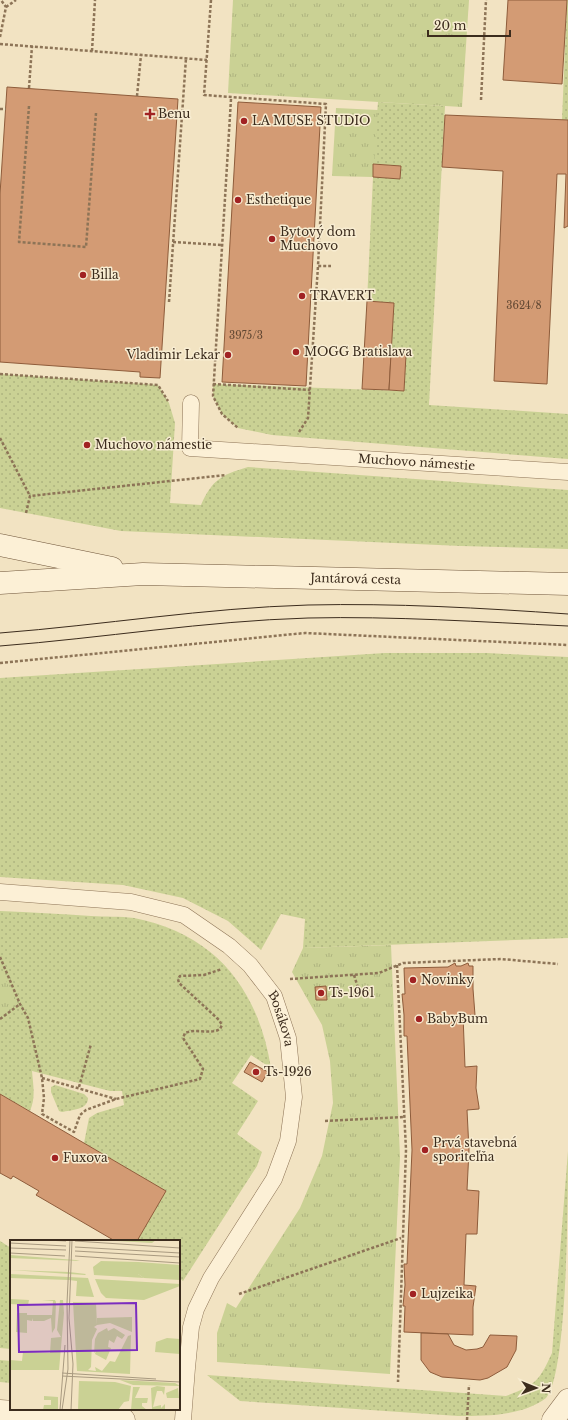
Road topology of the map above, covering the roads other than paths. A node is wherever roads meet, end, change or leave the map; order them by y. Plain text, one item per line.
1 (191, 403) road end
2 (568, 472) edge
3 (0, 546) edge
4 (143, 574) junction
5 (0, 583) edge
6 (568, 584) edge
7 (0, 892) edge
8 (568, 1400) edge
9 (0, 1411) edge
10 (124, 1420) edge
11 (183, 1420) edge
12 (552, 1420) edge

1 - 2 lane, Muchovo námestie
3 - 4 street, Jantárová cesta
4 - 5 street, Jantárová cesta
4 - 6 street, Jantárová cesta
7 - 11 lane, Bosákova
8 - 12 street
9 - 10 street

